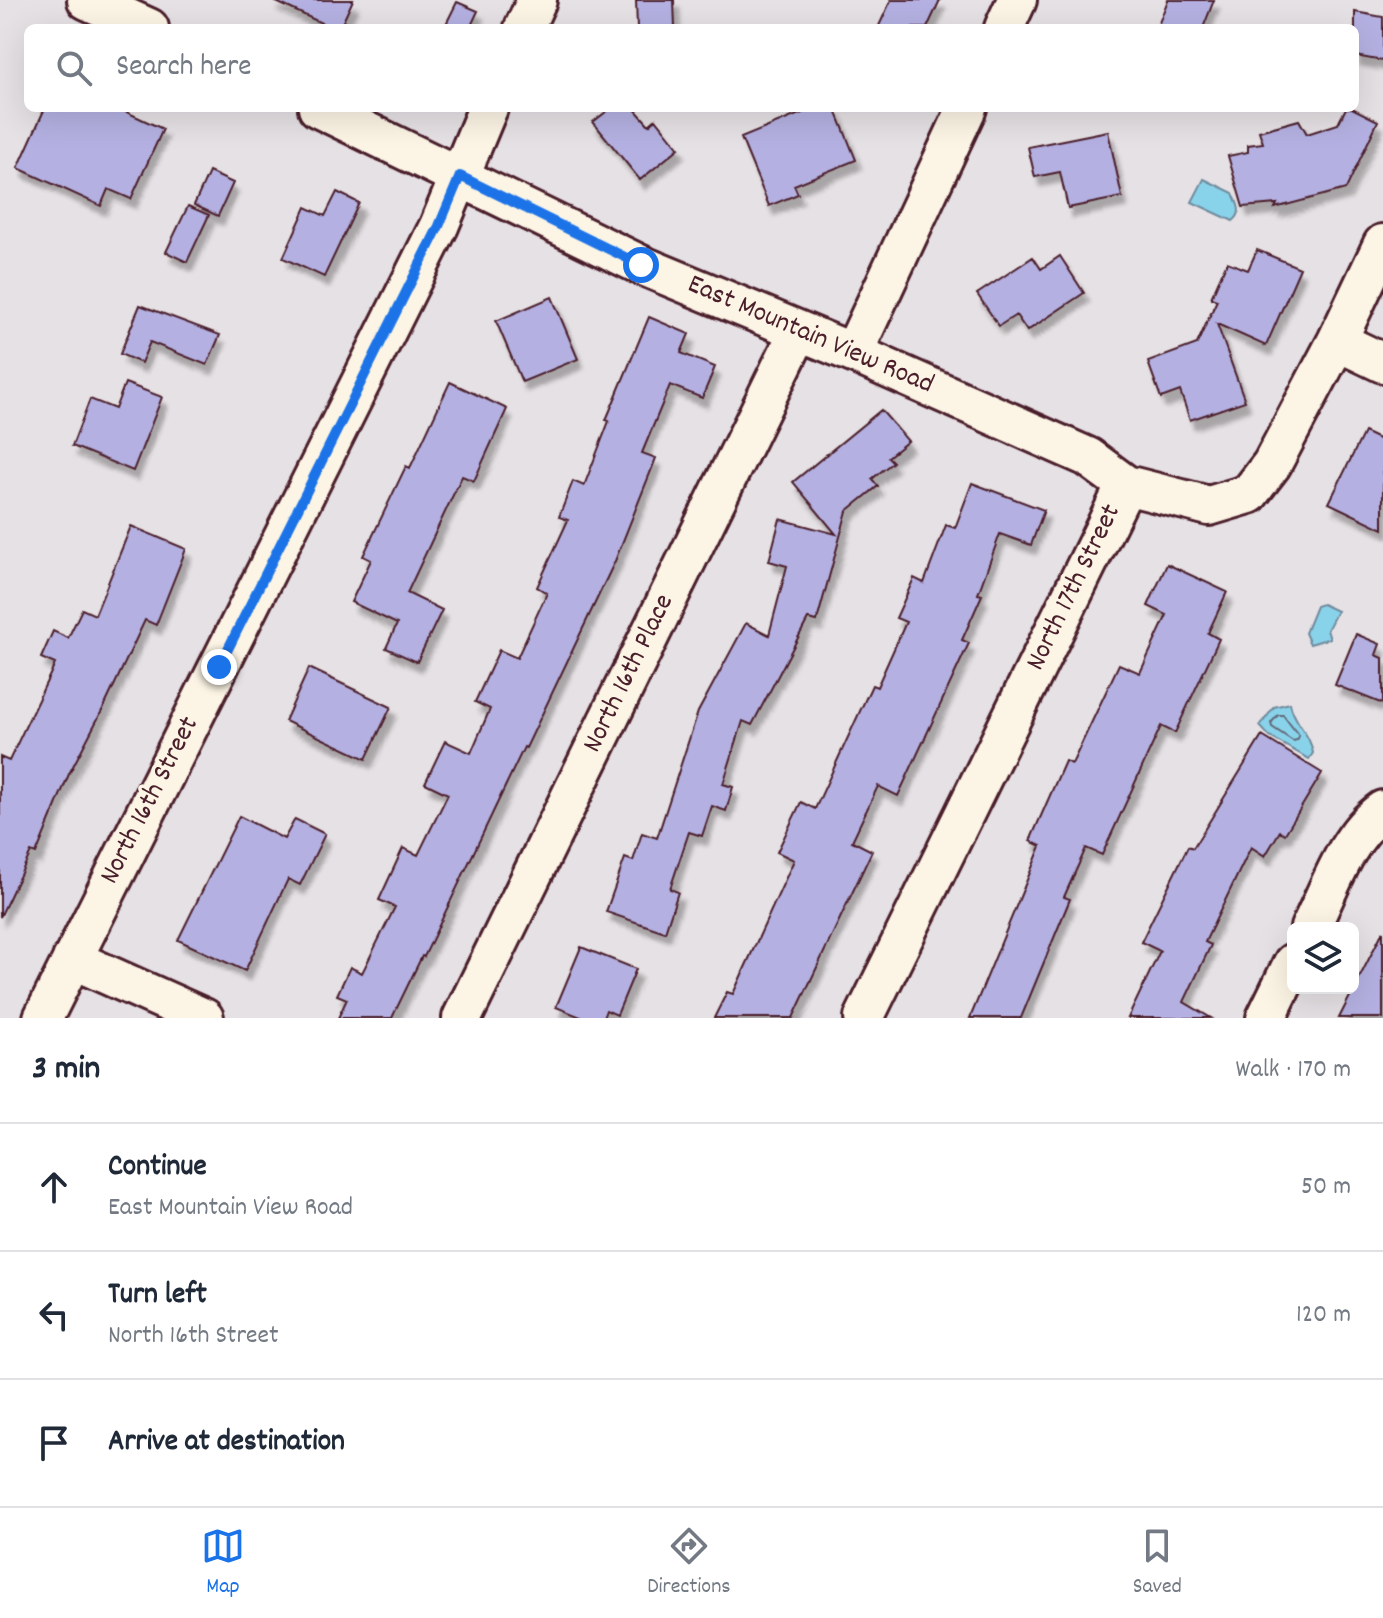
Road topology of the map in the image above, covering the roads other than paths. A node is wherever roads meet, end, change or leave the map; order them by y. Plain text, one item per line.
1 (87, 0) edge
2 (537, 0) edge
3 (1017, 0) edge
4 (140, 24) edge
5 (526, 24) edge
6 (1006, 24) edge
7 (326, 112) edge
8 (486, 112) edge
9 (965, 112) edge
10 (460, 176) junction
11 (1383, 244) edge
12 (799, 331) junction
13 (1337, 341) junction
14 (853, 353) junction
15 (1383, 363) edge
16 (1126, 485) junction
17 (1383, 810) edge
18 (1313, 922) edge
19 (72, 959) junction
20 (1287, 975) edge
21 (43, 1018) edge
22 (204, 1018) edge
23 (462, 1018) edge
24 (864, 1018) edge
25 (1266, 1018) edge

1 - 4 street
2 - 5 street
3 - 6 street
7 - 10 street, East Mountain View Road
8 - 10 street, North 16th Street
9 - 14 street
10 - 12 street, East Mountain View Road
10 - 19 street, North 16th Street
11 - 13 street, North 17th Street
12 - 14 street, East Mountain View Road
12 - 23 street, North 16th Place
13 - 15 street
13 - 16 street, North 17th Street
14 - 16 street, East Mountain View Road
16 - 24 street, North 17th Street
17 - 18 street
19 - 21 street, North 16th Street
19 - 22 street
20 - 25 street

